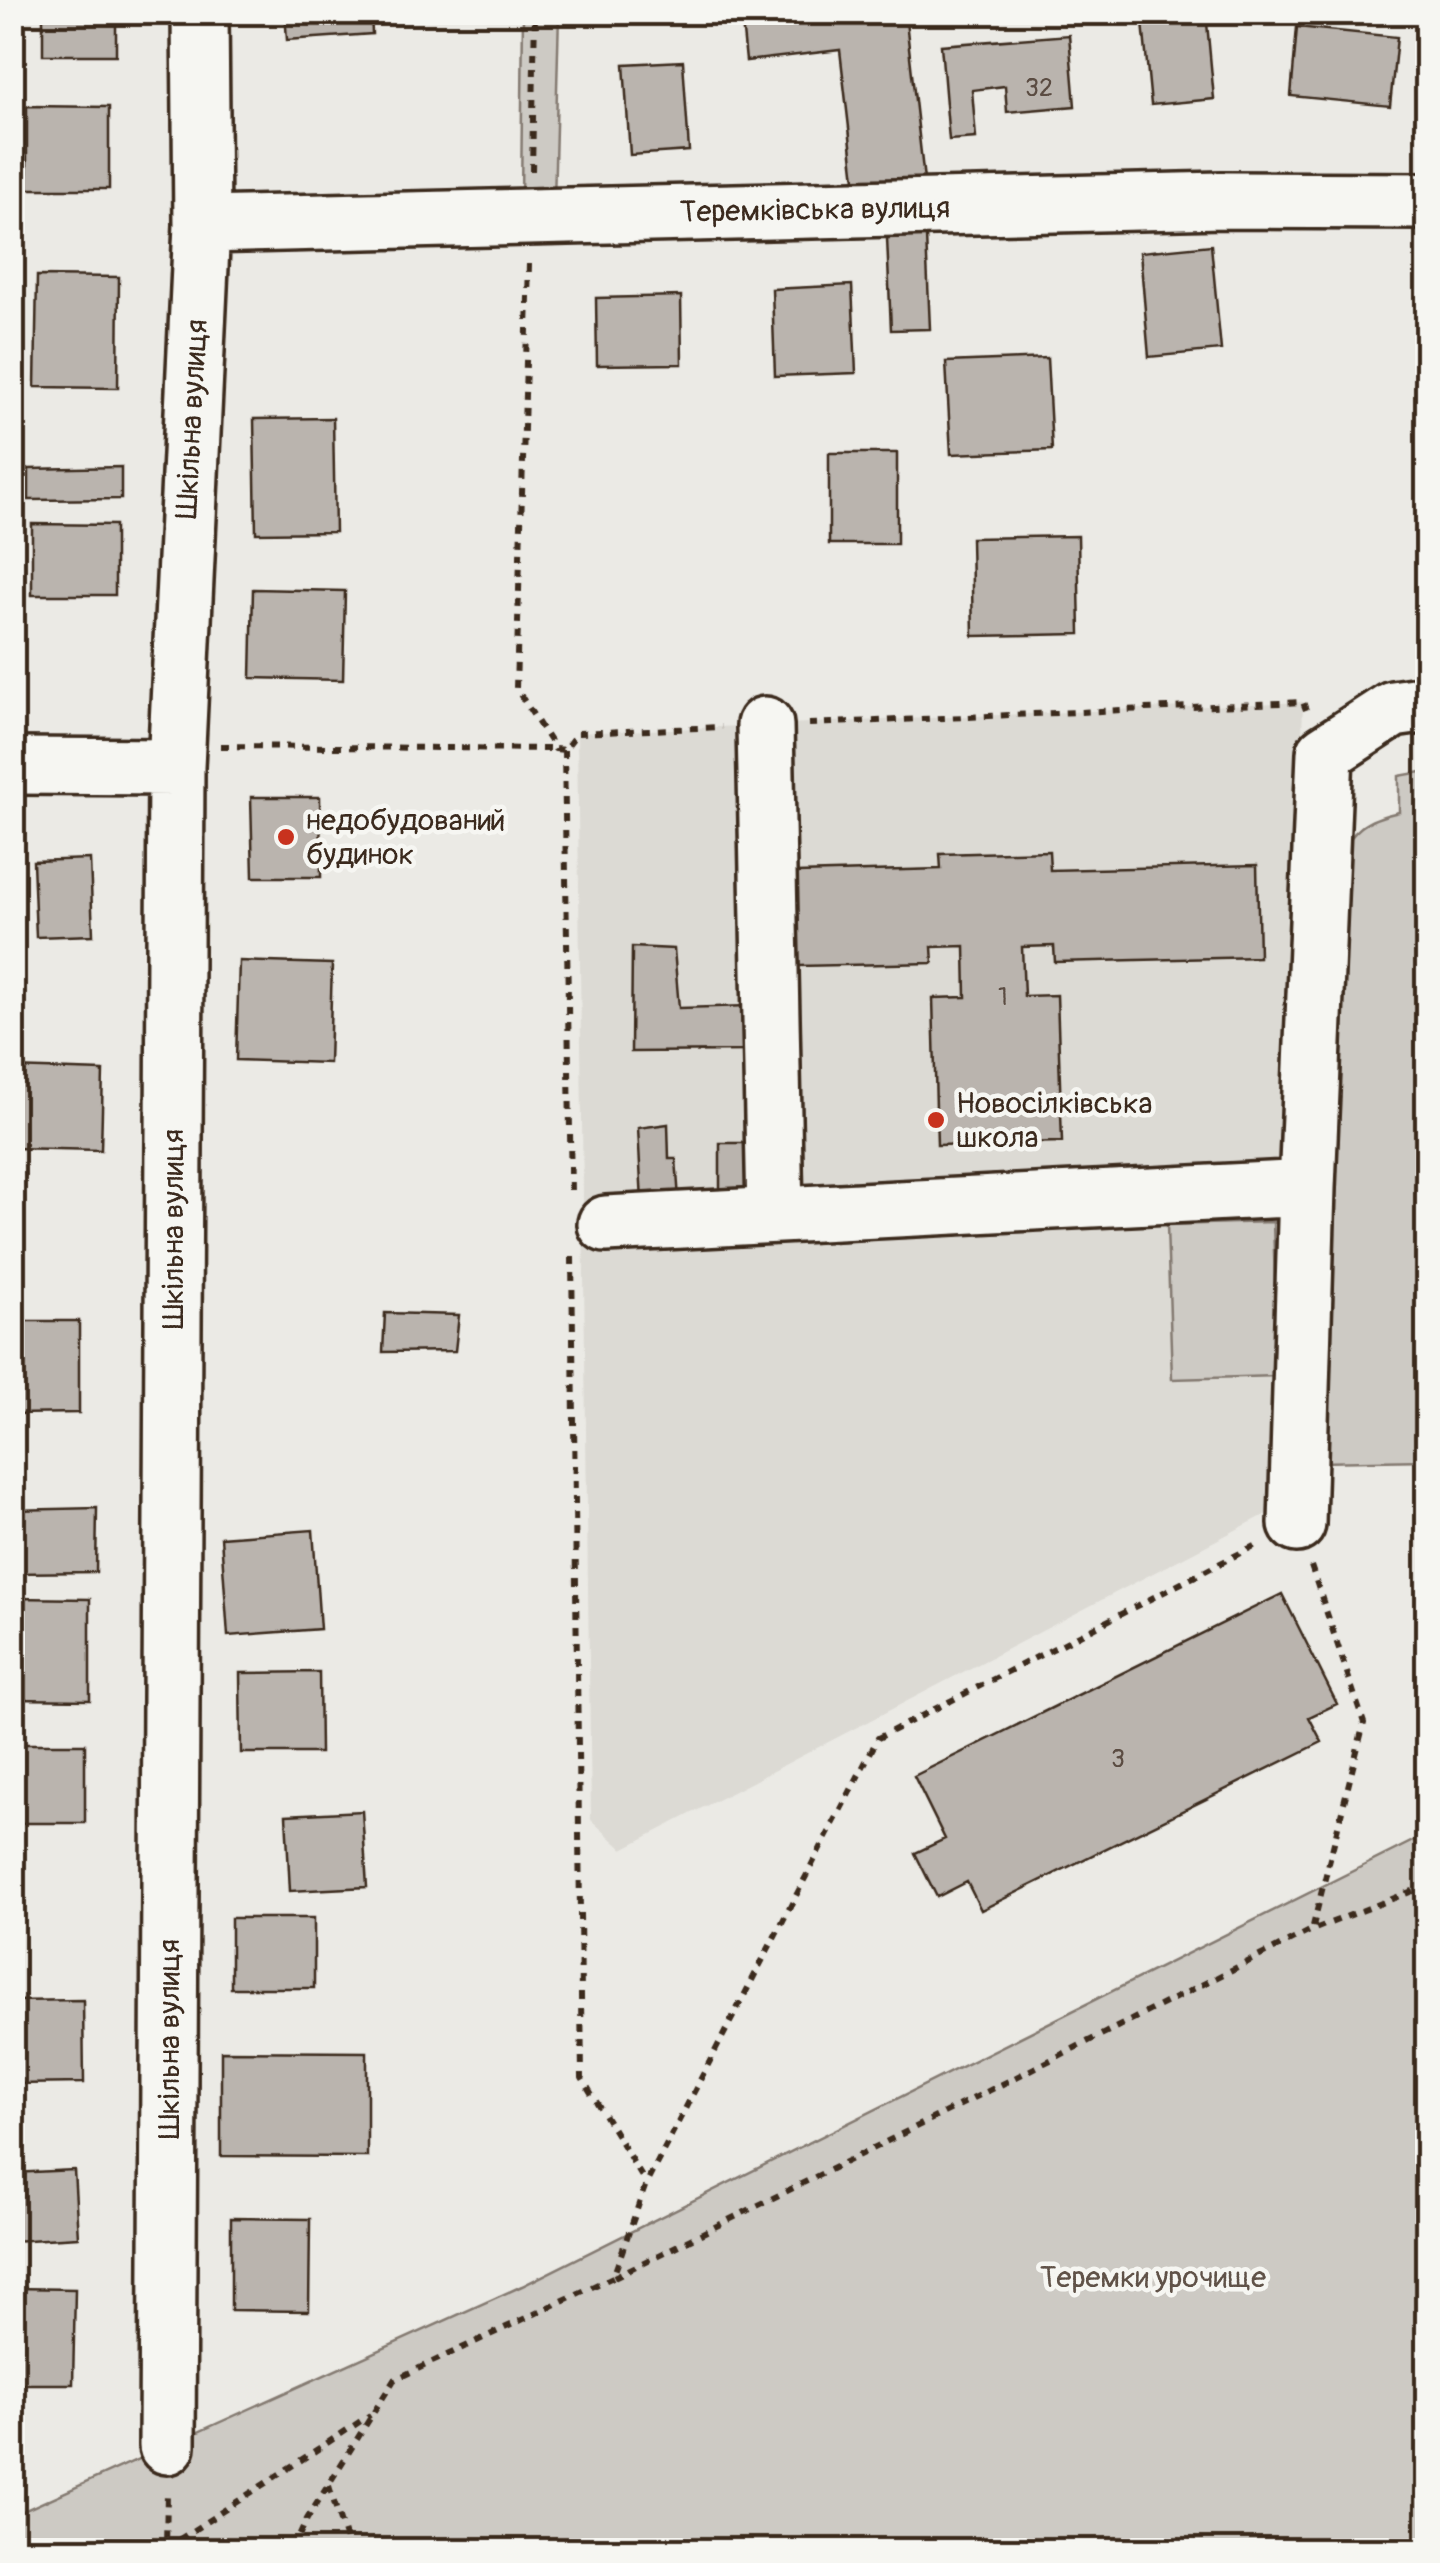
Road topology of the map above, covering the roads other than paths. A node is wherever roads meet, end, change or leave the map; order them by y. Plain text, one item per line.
1 (200, 12) edge
2 (1428, 202) edge
3 (202, 225) junction
4 (1428, 704) edge
5 (764, 726) road end
6 (12, 766) edge
7 (176, 767) junction
8 (1307, 1188) junction
9 (775, 1215) junction
10 (583, 1222) road end
11 (1297, 1524) road end
12 (167, 2446) road end

1 - 3 street, Шкільна вулиця
2 - 3 street, Теремківська вулиця
3 - 7 street, Шкільна вулиця
4 - 8 street
5 - 9 street
6 - 7 street
7 - 12 street, Шкільна вулиця
8 - 9 street
8 - 11 street
9 - 10 street

